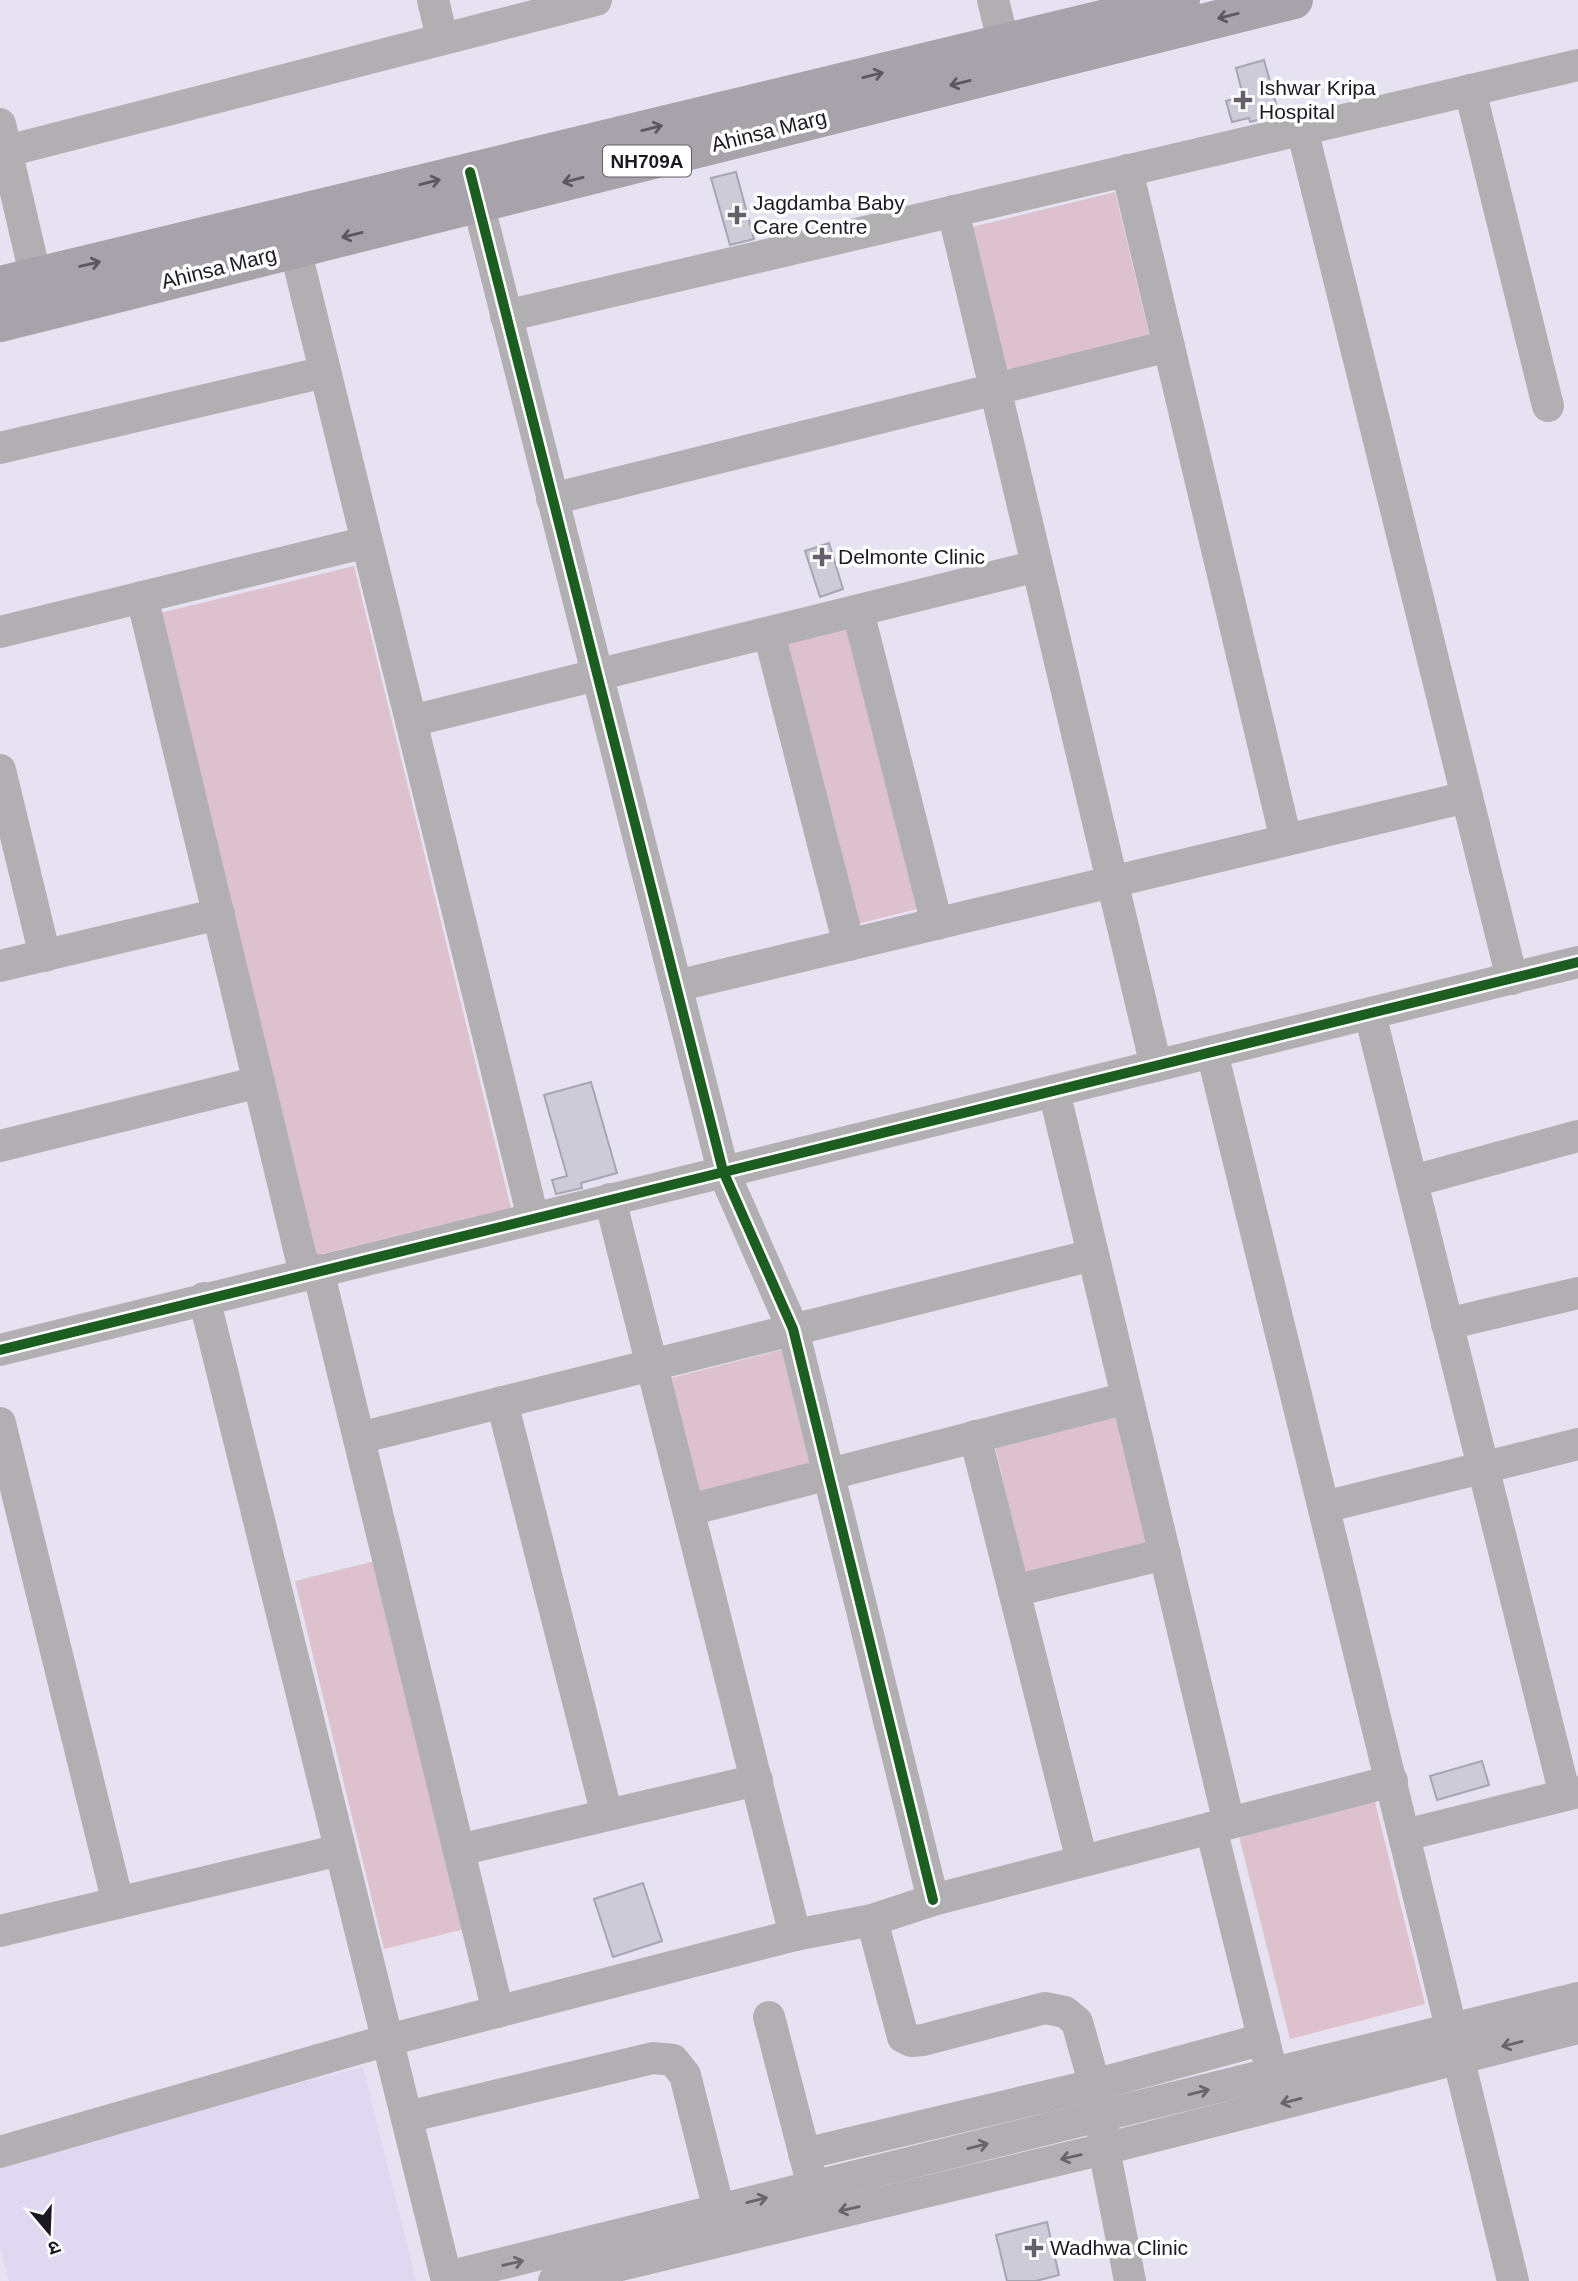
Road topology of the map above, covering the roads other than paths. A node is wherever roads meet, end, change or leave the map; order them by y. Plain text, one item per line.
1 (433, 0) edge
2 (596, 0) edge
3 (993, 0) edge
4 (1181, 0) edge
5 (1294, 0) edge
6 (442, 37) junction
7 (1007, 57) junction
8 (1578, 65) edge
9 (1470, 90) junction
10 (1302, 129) junction
11 (3, 138) edge
12 (1127, 170) junction
13 (474, 188) junction
14 (953, 211) junction
15 (291, 233) junction
16 (26, 292) edge
17 (506, 316) junction
18 (0, 323) edge
19 (1169, 346) junction
20 (325, 372) junction
21 (995, 389) junction
22 (1548, 407) dead end
23 (0, 448) edge
24 (552, 499) junction
25 (367, 542) junction
26 (1037, 566) junction
27 (142, 597) junction
28 (859, 611) junction
29 (0, 632) edge
30 (769, 633) junction
31 (597, 676) junction
32 (411, 721) junction
33 (0, 770) edge
34 (1467, 797) junction
35 (1286, 841) junction
36 (1112, 882) junction
37 (219, 915) junction
38 (937, 924) junction
39 (849, 945) junction
40 (45, 956) junction
41 (1578, 962) edge
42 (0, 966) edge
43 (1512, 979) junction
44 (676, 986) junction
45 (1370, 1013) junction
46 (1212, 1052) junction
47 (1156, 1066) junction
48 (259, 1082) junction
49 (1054, 1091) junction
50 (1578, 1136) edge
51 (0, 1146) edge
52 (723, 1171) junction
53 (1412, 1181) junction
54 (610, 1199) junction
55 (533, 1218) junction
56 (1093, 1255) junction
57 (312, 1272) junction
58 (1578, 1293) edge
59 (204, 1298) junction
60 (1447, 1324) junction
61 (793, 1329) junction
62 (0, 1350) edge
63 (652, 1364) junction
64 (1127, 1398) junction
65 (502, 1402) junction
66 (0, 1423) edge
67 (975, 1436) junction
68 (359, 1438) junction
69 (1578, 1444) edge
70 (1483, 1467) junction
71 (828, 1474) junction
72 (1324, 1507) junction
73 (689, 1510) junction
74 (1165, 1554) junction
75 (1014, 1591) junction
76 (757, 1780) junction
77 (1392, 1781) junction
78 (1571, 1794) edge
79 (607, 1815) junction
80 (1220, 1825) junction
81 (1405, 1835) junction
82 (340, 1850) junction
83 (459, 1850) junction
84 (1082, 1861) junction
85 (933, 1900) junction
86 (118, 1903) junction
87 (872, 1920) junction
88 (0, 1931) edge
89 (795, 1935) junction
90 (1578, 1998) edge
91 (498, 2012) junction
92 (769, 2017) dead end
93 (1578, 2028) edge
94 (1264, 2039) junction
95 (388, 2040) junction
96 (1456, 2043) junction
97 (1273, 2074) junction
98 (1094, 2085) junction
99 (1103, 2115) junction
100 (407, 2117) junction
101 (1104, 2149) junction
102 (0, 2152) edge
103 (804, 2154) junction
104 (813, 2187) junction
105 (722, 2224) junction
106 (447, 2279) edge
107 (554, 2281) edge
108 (1130, 2281) edge
109 (1513, 2281) edge

1 - 6 street
2 - 6 street
3 - 7 street
4 - 7 highway, Ahinsa Marg / NH709A
5 -> 7 highway, Ahinsa Marg / NH709A
6 - 11 street
7 - 13 highway, Ahinsa Marg / NH709A
8 - 9 street
9 - 10 street
9 - 22 street
10 - 12 street
10 - 34 street
11 - 16 street
12 - 14 street
12 - 19 street
13 - 15 highway, Ahinsa Marg / NH709A
13 - 17 street
14 - 17 street
14 - 21 street
15 - 16 highway, Ahinsa Marg / NH709A
15 - 20 street
16 - 18 highway, Ahinsa Marg / NH709A
17 - 24 street
19 - 21 street
19 - 35 street
20 - 23 street
20 - 25 street
21 - 24 street
21 - 26 street
24 - 31 street
25 - 27 street
25 - 32 street
26 - 28 street
26 - 36 street
27 - 29 street
27 - 37 street
28 - 30 street
28 - 38 street
30 - 31 street
30 - 39 street
31 - 32 street
31 - 44 street
32 - 55 street
33 - 40 street
34 - 35 street
34 - 43 street
35 - 36 street
36 - 38 street
36 - 47 street
37 - 40 street
37 - 48 street
38 - 39 street
39 - 44 street
40 - 42 street
41 - 43 street
43 - 45 street
44 - 52 street
45 - 46 street
45 - 53 street
46 - 47 street
46 - 72 street
47 - 49 street
48 - 51 street
48 - 57 street
49 - 52 street
49 - 56 street
50 - 53 street
52 - 54 street
52 - 61 street
53 - 60 street
54 - 55 street
54 - 63 street
55 - 57 street
56 - 61 street
56 - 64 street
57 - 59 street
57 - 68 street
58 - 60 street
59 - 62 street
59 - 82 street
60 - 70 street
61 - 63 street
61 - 71 street
63 - 65 street
63 - 73 street
64 - 67 street
64 - 74 street
65 - 68 street
65 - 79 street
66 - 86 street
67 - 71 street
67 - 75 street
68 - 83 street
69 - 70 street
70 - 72 street
70 - 78 street
71 - 73 street
71 - 85 street
72 - 77 street
73 - 76 street
74 - 75 street
74 - 80 street
75 - 84 street
76 - 79 street
76 - 89 street
77 - 80 street
77 - 81 street
78 - 81 street
79 - 83 street
80 - 84 street
80 - 94 street
81 - 96 street
82 - 86 street
82 - 95 street
83 - 91 street
84 - 85 street
85 - 87 street
86 - 88 street
87 - 89 street
87 - 98 street
89 - 91 street
90 - 96 street
91 - 95 street
92 - 103 street
93 -> 96 street
94 - 97 street
94 - 98 street
95 - 100 street
95 - 102 street
96 - 97 street
96 -> 101 street
96 - 109 street
99 -> 97 street
98 - 99 street
98 - 103 street
99 - 101 street
104 -> 99 street
100 - 105 street
100 - 106 street
101 -> 105 street
101 - 108 street
103 - 104 street
105 -> 104 street
106 -> 105 street
105 - 107 street

